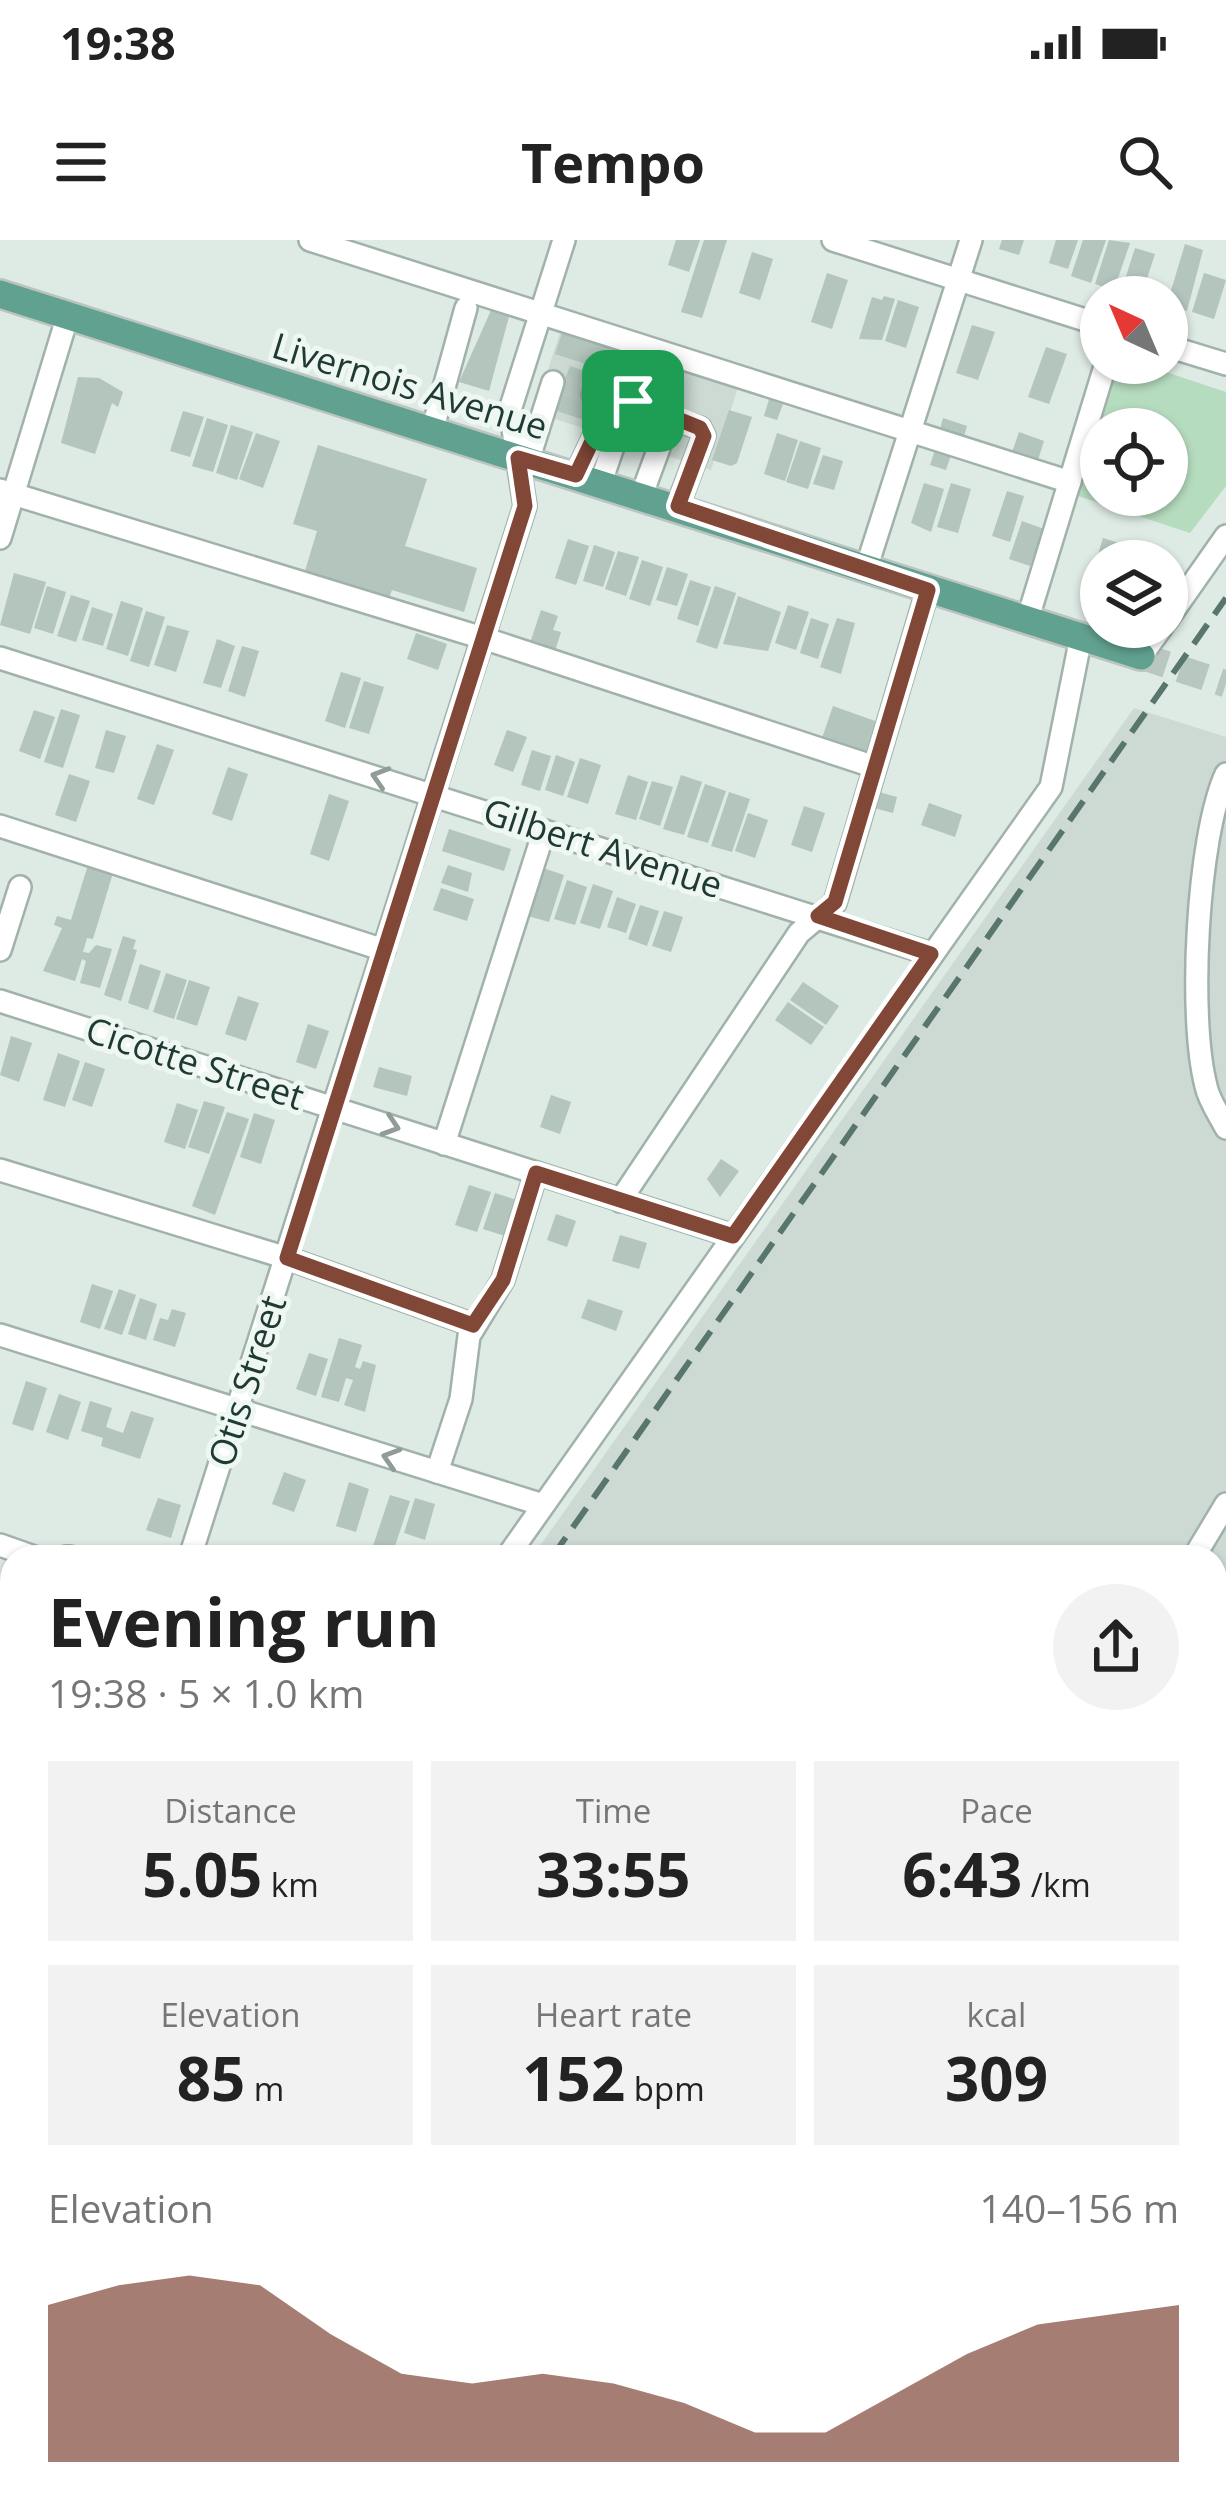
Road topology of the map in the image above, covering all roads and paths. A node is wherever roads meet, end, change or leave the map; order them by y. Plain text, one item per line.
1 (310, 240) edge
2 (564, 240) edge
3 (833, 240) edge
4 (970, 240) edge
5 (958, 280) junction
6 (0, 294) edge
7 (466, 308) dead end
8 (541, 314) junction
9 (68, 315) junction
10 (1080, 318) edge
11 (1188, 352) edge
12 (1226, 364) edge
13 (522, 372) junction
14 (1100, 384) edge
15 (670, 418) junction
16 (432, 431) junction
17 (910, 431) junction
18 (523, 459) junction
19 (589, 478) junction
20 (1070, 482) junction
21 (7, 493) edge
22 (642, 494) junction
23 (678, 506) junction
24 (1226, 536) edge
25 (0, 538) edge
26 (866, 569) junction
27 (928, 590) junction
28 (1188, 590) edge
29 (1027, 620) junction
30 (1080, 637) edge
31 (485, 639) junction
32 (1080, 642) edge
33 (1116, 648) edge
34 (1147, 648) edge
35 (1141, 656) joint
36 (0, 658) edge
37 (875, 767) junction
38 (1226, 774) edge
39 (435, 793) junction
40 (0, 826) edge
41 (544, 831) junction
42 (20, 887) dead end
43 (818, 916) junction
44 (0, 950) edge
45 (385, 950) junction
46 (931, 954) junction
47 (0, 1001) edge
48 (333, 1107) junction
49 (1226, 1128) edge
50 (444, 1144) junction
51 (0, 1170) edge
52 (536, 1173) junction
53 (620, 1201) junction
54 (733, 1236) junction
55 (287, 1258) junction
56 (473, 1325) junction
57 (0, 1335) edge
58 (236, 1411) junction
59 (437, 1472) junction
60 (543, 1504) junction
61 (1226, 1504) edge
62 (194, 1545) edge
63 (515, 1545) edge
64 (1202, 1545) edge

1 - 8 street
2 - 8 street, Otis Street
3 - 5 street
4 - 5 street
5 - 10 street
5 - 17 street
6 - 9 main road, Livernois Avenue
7 - 16 street
8 - 13 street, Otis Street
8 - 17 street
9 - 16 main road, Livernois Avenue
9 - 21 street
11 - 12 street
13 - 18 street, Otis Street
13 - 18 street
14 - 20 street
15 - 19 street
15 - 22 street
15 - 23 street
16 - 18 main road, Livernois Avenue
17 - 20 street
17 - 26 street
18 - 19 main road, Livernois Avenue
18 - 31 street, Otis Street
19 - 22 main road, Livernois Avenue
20 - 29 street
21 - 25 street
21 - 31 street
22 - 23 main road, Livernois Avenue
23 - 26 main road, Livernois Avenue
24 - 28 street
26 - 27 main road, Livernois Avenue
27 - 29 main road, Livernois Avenue
27 - 37 street
29 - 30 main road, Livernois Avenue
31 - 37 street
31 - 39 street, Otis Street
32 - 46 street
33 - 35 main road, Livernois Avenue
34 - 35 street
39 -> 36 street, Gilbert Avenue
37 - 43 street
38 - 49 street
39 - 41 street, Gilbert Avenue
39 - 45 street, Otis Street
40 - 45 street
41 - 43 street, Gilbert Avenue
41 - 50 street
42 - 44 street
43 - 46 street, Gilbert Avenue
43 - 53 street
45 - 48 street, Otis Street
46 - 54 street
47 - 48 street, Cicotte Street
48 -> 50 street, Cicotte Street
48 - 55 street, Otis Street
50 - 52 street, Cicotte Street
51 - 55 street
52 - 53 street, Cicotte Street
52 - 56 street
53 - 54 street, Cicotte Street
54 - 60 street
55 - 56 street
55 - 58 street, Otis Street
56 - 59 street
57 - 58 street
59 -> 58 street
58 - 62 street, Otis Street
59 - 60 street
60 - 63 street
61 - 64 street

